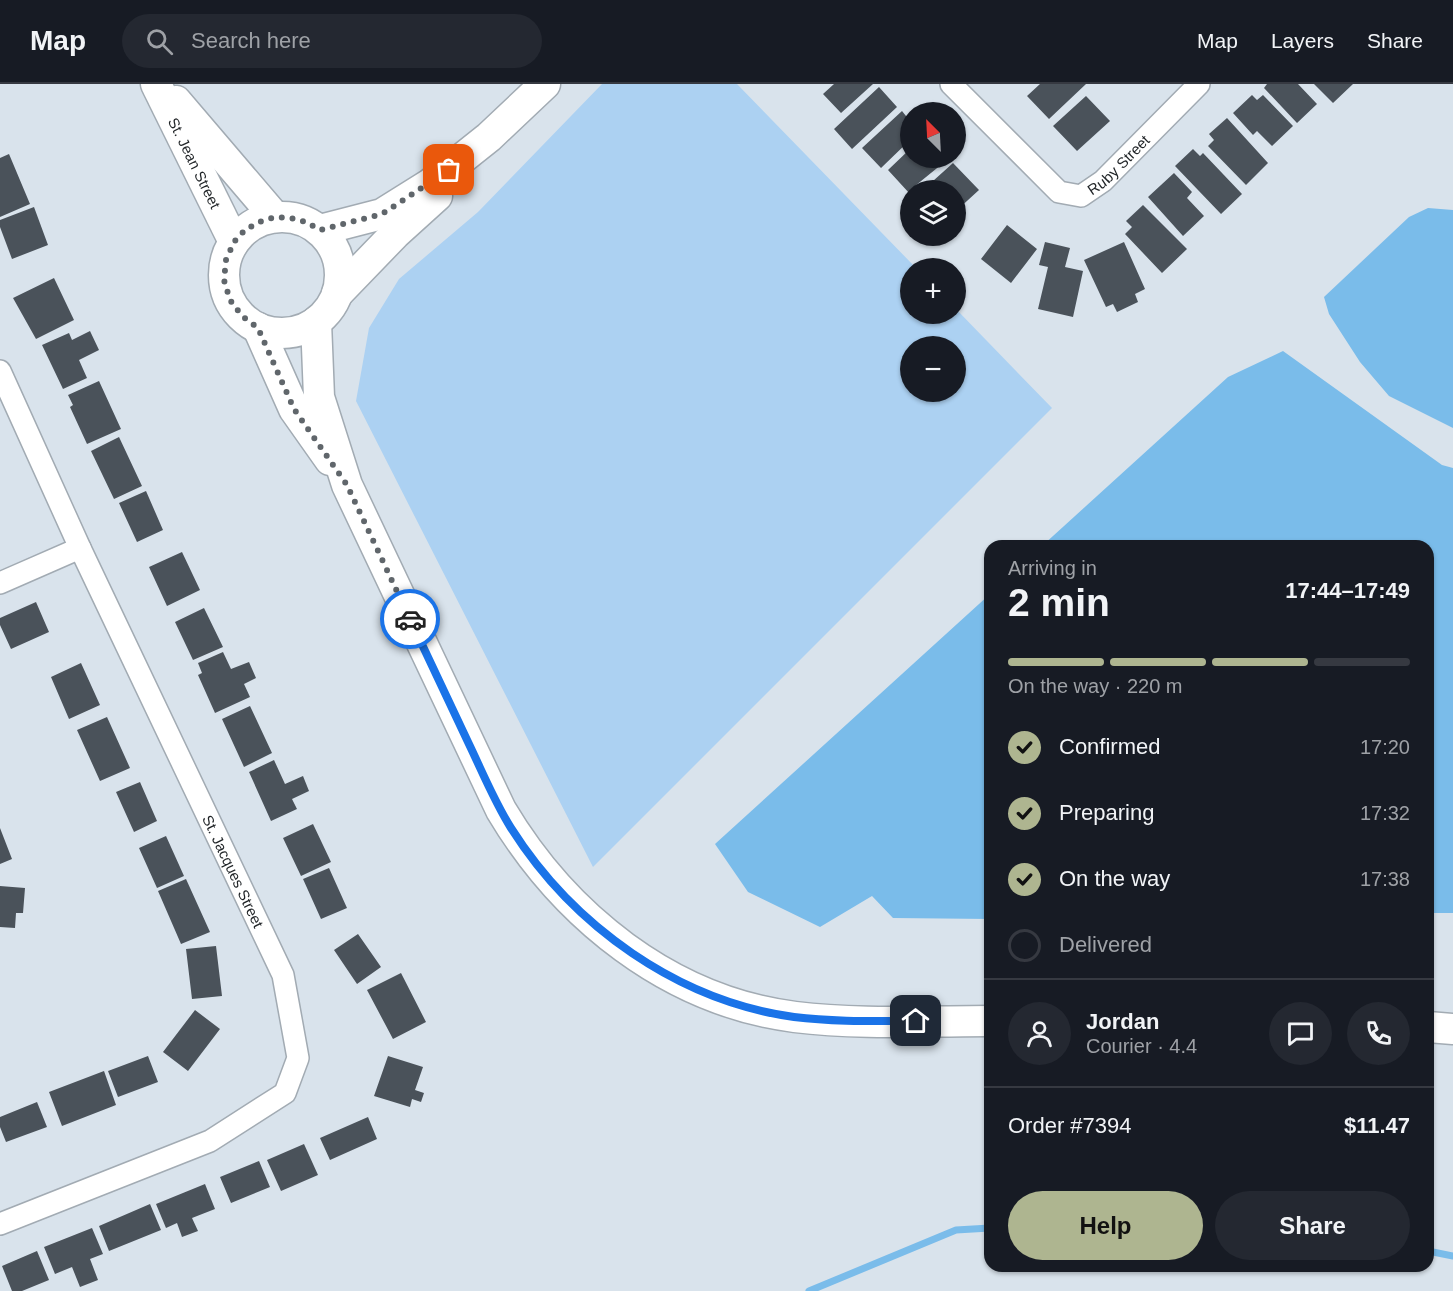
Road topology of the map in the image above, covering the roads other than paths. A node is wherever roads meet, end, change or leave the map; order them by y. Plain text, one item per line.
1 (156, 84) edge
2 (162, 84) edge
3 (545, 84) edge
4 (951, 84) edge
5 (1199, 84) edge
6 (468, 156) junction
7 (275, 217) junction
8 (320, 230) junction
9 (234, 242) junction
10 (337, 294) junction
11 (316, 322) junction
12 (258, 328) junction
13 (0, 371) edge
14 (347, 485) junction
15 (80, 548) junction
16 (0, 583) edge
17 (984, 1021) edge
18 (1434, 1027) edge
19 (1453, 1029) edge
20 (0, 1224) edge

1 - 9 main road, St. Jean Street
2 - 7 main road, St. Jean Street
3 - 6 main road
4 - 5 street, Ruby Street
6 - 8 main road
6 - 10 main road
7 - 8 main road
7 - 9 main road
8 - 10 main road
9 - 12 main road
10 - 11 main road
11 - 12 main road
11 - 14 main road
12 - 14 main road
13 - 15 street, St. Jacques Street
14 - 17 main road
15 - 16 street
15 - 20 street, St. Jacques Street
18 - 19 main road

